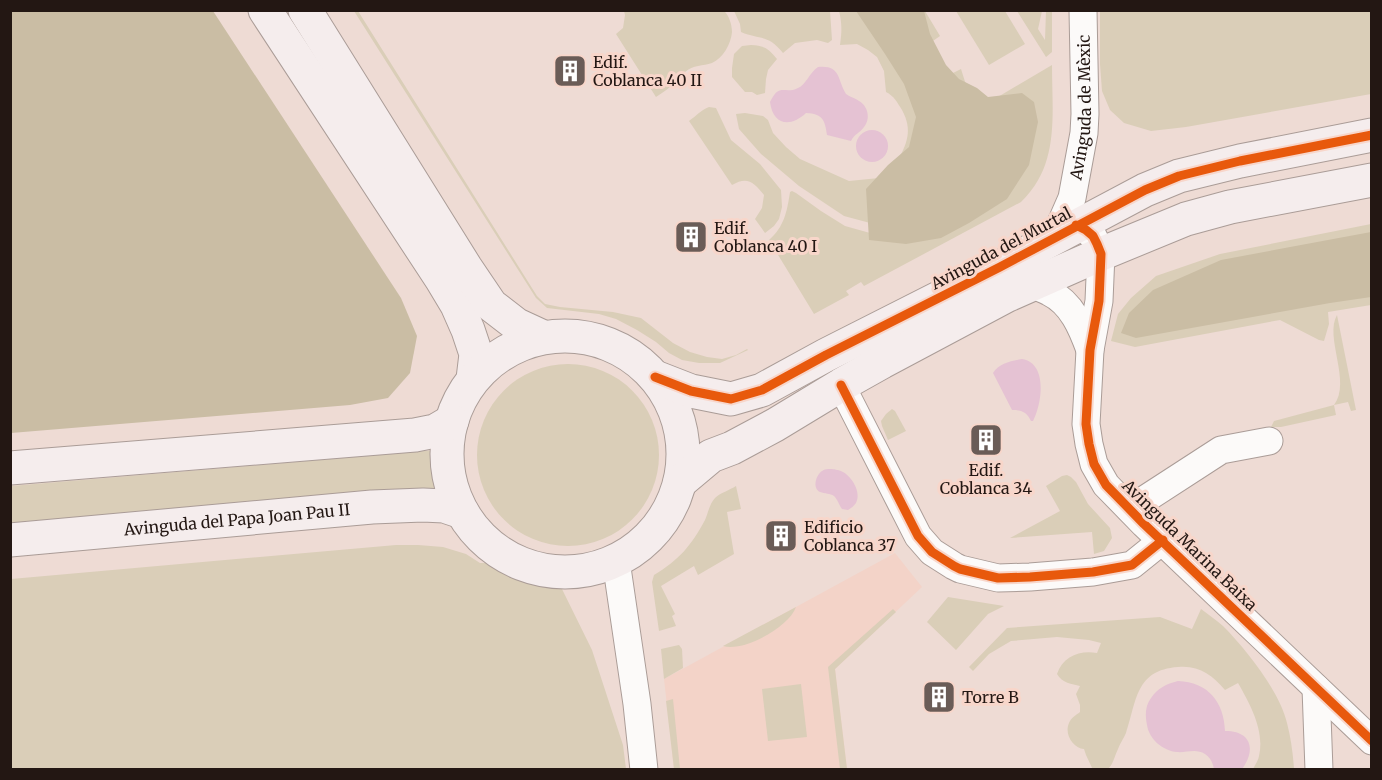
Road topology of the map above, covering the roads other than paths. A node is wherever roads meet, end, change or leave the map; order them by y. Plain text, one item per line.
1 (266, 10) edge
2 (305, 10) edge
3 (1083, 10) edge
4 (1371, 135) edge
5 (1371, 180) edge
6 (1066, 231) junction
7 (1101, 254) junction
8 (1032, 284) junction
9 (543, 337) junction
10 (1090, 350) junction
11 (655, 377) junction
12 (473, 379) junction
13 (841, 385) junction
14 (452, 421) junction
15 (1269, 441) dead end
16 (10, 468) edge
17 (680, 482) junction
18 (1130, 509) junction
19 (462, 512) junction
20 (10, 540) edge
21 (1162, 540) junction
22 (616, 561) junction
23 (1316, 688) junction
24 (1371, 741) edge
25 (644, 770) edge
26 (1319, 770) edge

1 - 12 main road
2 - 9 main road
3 - 6 street, Avinguda de Mèxic
4 - 6 main road, Avinguda del Murtal
5 - 7 main road
6 - 7 street
6 - 11 main road, Avinguda del Murtal
7 - 8 main road
7 - 10 street, Avinguda Marina Baixa
8 - 10 street
8 - 13 main road
9 - 11 main road
9 - 12 main road
10 - 18 street, Avinguda Marina Baixa
11 - 17 main road
12 - 14 main road
13 - 17 main road
13 - 21 street
14 - 16 main road
14 - 19 main road
15 - 18 street
17 - 22 main road
18 - 21 street, Avinguda Marina Baixa
19 - 20 main road, Avinguda del Papa Joan Pau II
19 - 22 main road
21 - 23 street, Avinguda Marina Baixa
22 - 25 street
23 - 24 street, Avinguda Marina Baixa
23 - 26 street

